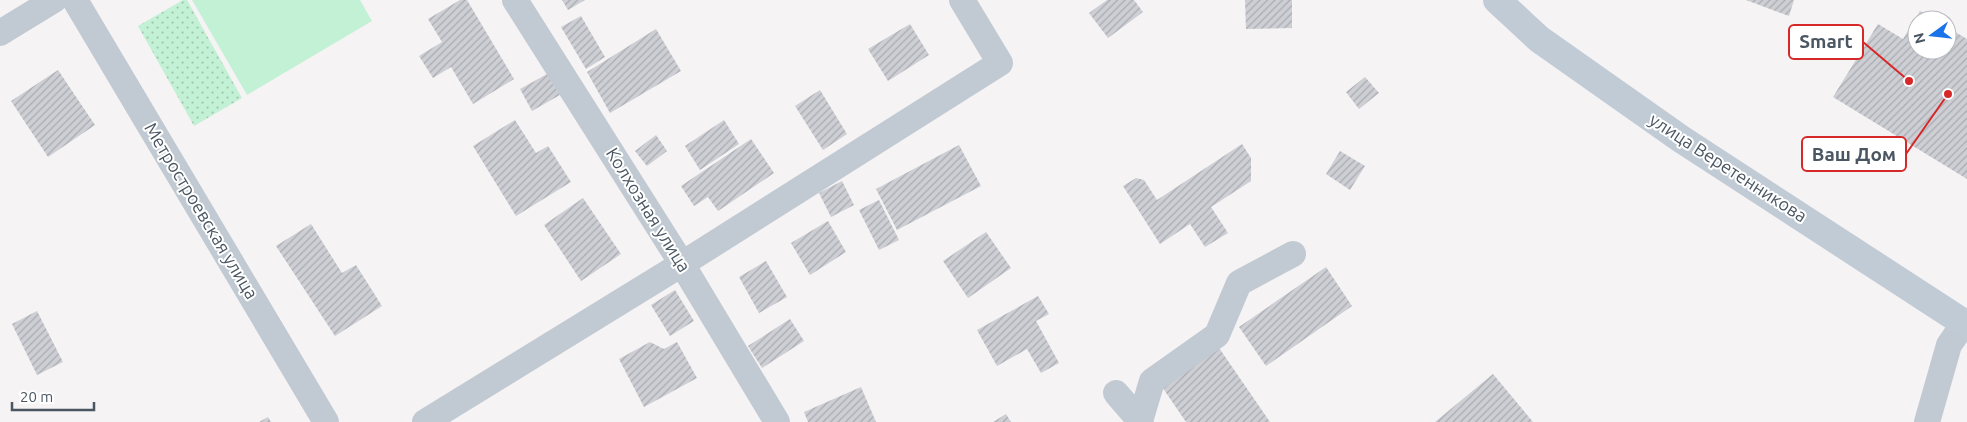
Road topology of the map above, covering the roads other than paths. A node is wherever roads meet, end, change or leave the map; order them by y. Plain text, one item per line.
1 (54, 0) edge
2 (75, 0) edge
3 (516, 0) edge
4 (962, 0) edge
5 (1497, 0) edge
6 (0, 33) edge
7 (1293, 254) dead end
8 (682, 264) junction
9 (1966, 324) edge
10 (1116, 393) dead end
11 (326, 422) edge
12 (425, 422) edge
13 (777, 422) edge
14 (1140, 422) edge
15 (1927, 422) edge

1 - 6 street
2 - 11 street, Метростроевская улица
3 - 8 street, Колхозная улица
4 - 8 street
5 - 9 main road, улица Веретенникова
7 - 14 street
8 - 12 street
8 - 13 street, Колхозная улица
9 - 15 street
10 - 14 street

